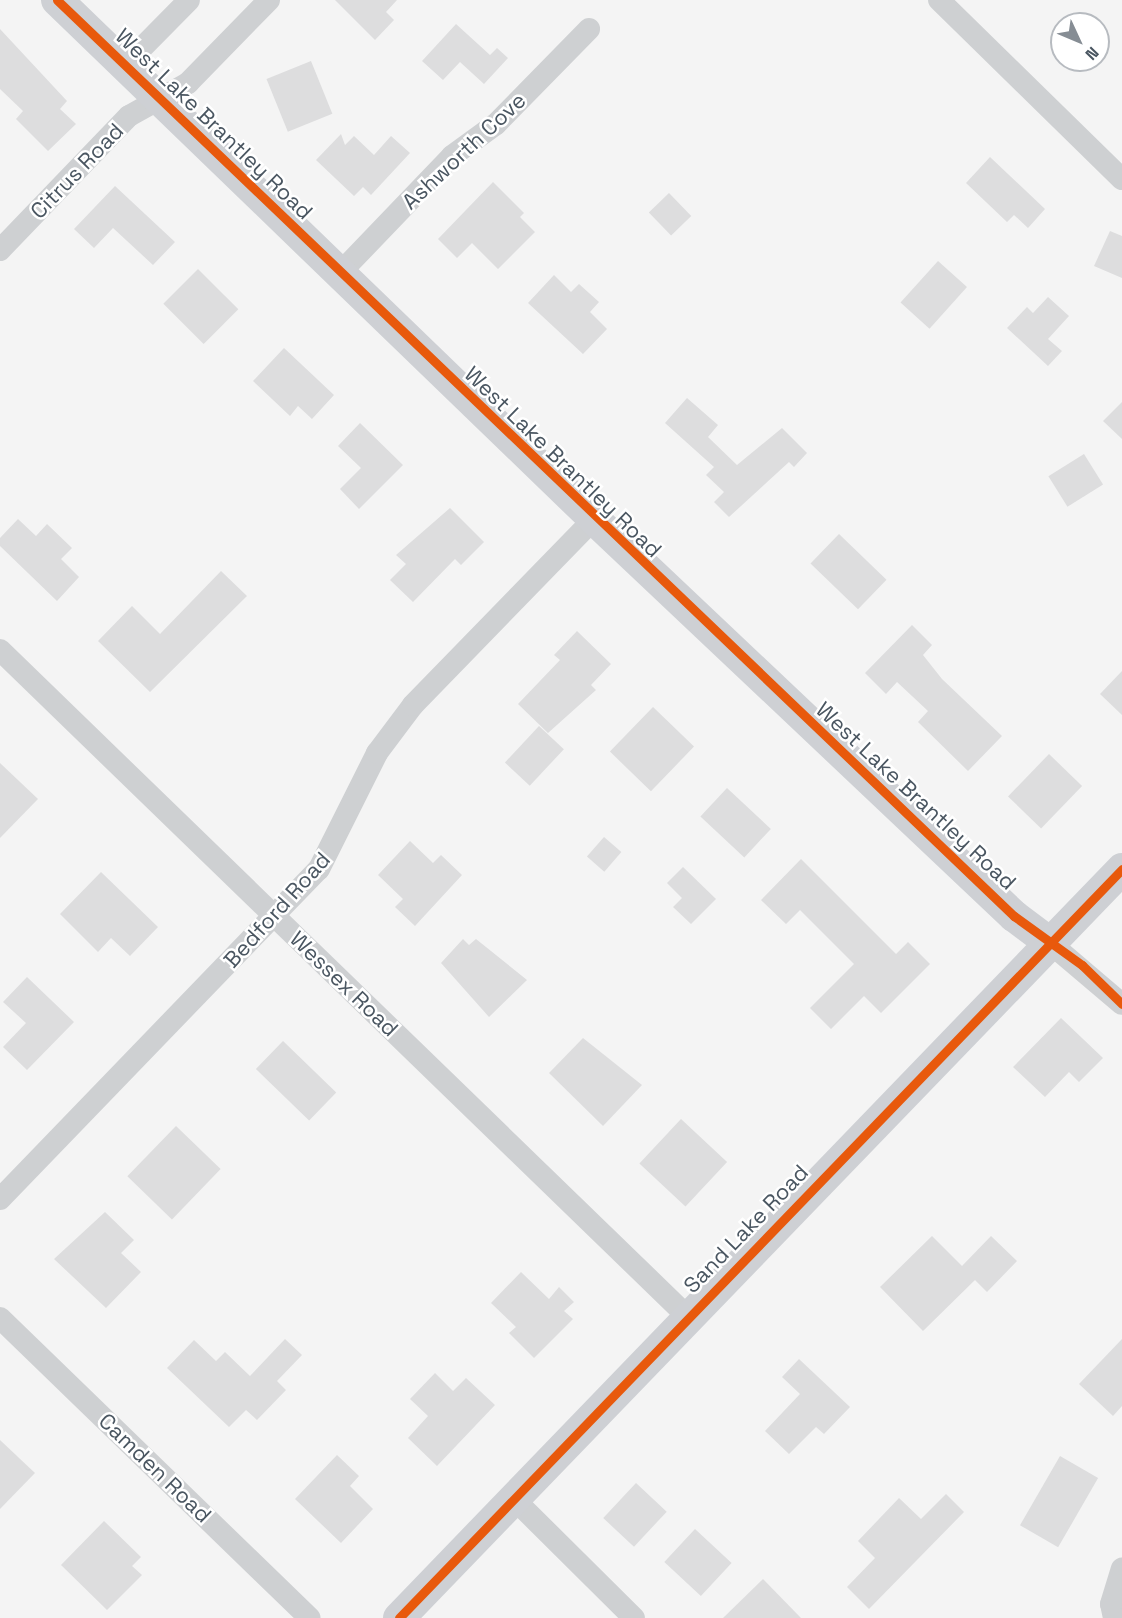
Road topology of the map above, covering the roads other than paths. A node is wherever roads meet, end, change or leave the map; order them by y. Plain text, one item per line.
1 (57, 0) edge
2 (189, 0) edge
3 (269, 0) edge
4 (939, 0) edge
5 (589, 29) dead end
6 (125, 65) junction
7 (159, 99) junction
8 (1122, 179) edge
9 (0, 250) edge
10 (339, 274) junction
11 (594, 519) junction
12 (0, 650) edge
13 (1122, 869) edge
14 (275, 917) junction
15 (1050, 943) junction
16 (1122, 1004) edge
17 (0, 1199) edge
18 (688, 1317) junction
19 (0, 1318) edge
20 (514, 1499) junction
21 (1122, 1569) edge
22 (310, 1618) edge
23 (399, 1618) edge
24 (634, 1618) edge
25 (1114, 1618) edge

1 - 6 street, West Lake Brantley Road
2 - 6 street
3 - 7 street, Citrus Road
4 - 8 street
5 - 10 street, Ashworth Cove
6 - 7 street, West Lake Brantley Road
7 - 9 street, Citrus Road
7 - 10 street, West Lake Brantley Road
10 - 11 street, West Lake Brantley Road
11 - 14 street, Bedford Road
11 - 15 street, West Lake Brantley Road
12 - 14 street, Wessex Road
13 - 15 street, Sand Lake Road
14 - 17 street, Bedford Road
14 - 18 street, Wessex Road
15 - 16 street
15 - 18 street, Sand Lake Road
18 - 20 street, Sand Lake Road
19 - 22 street, Camden Road
20 - 23 street, Sand Lake Road
20 - 24 street
21 - 25 street

